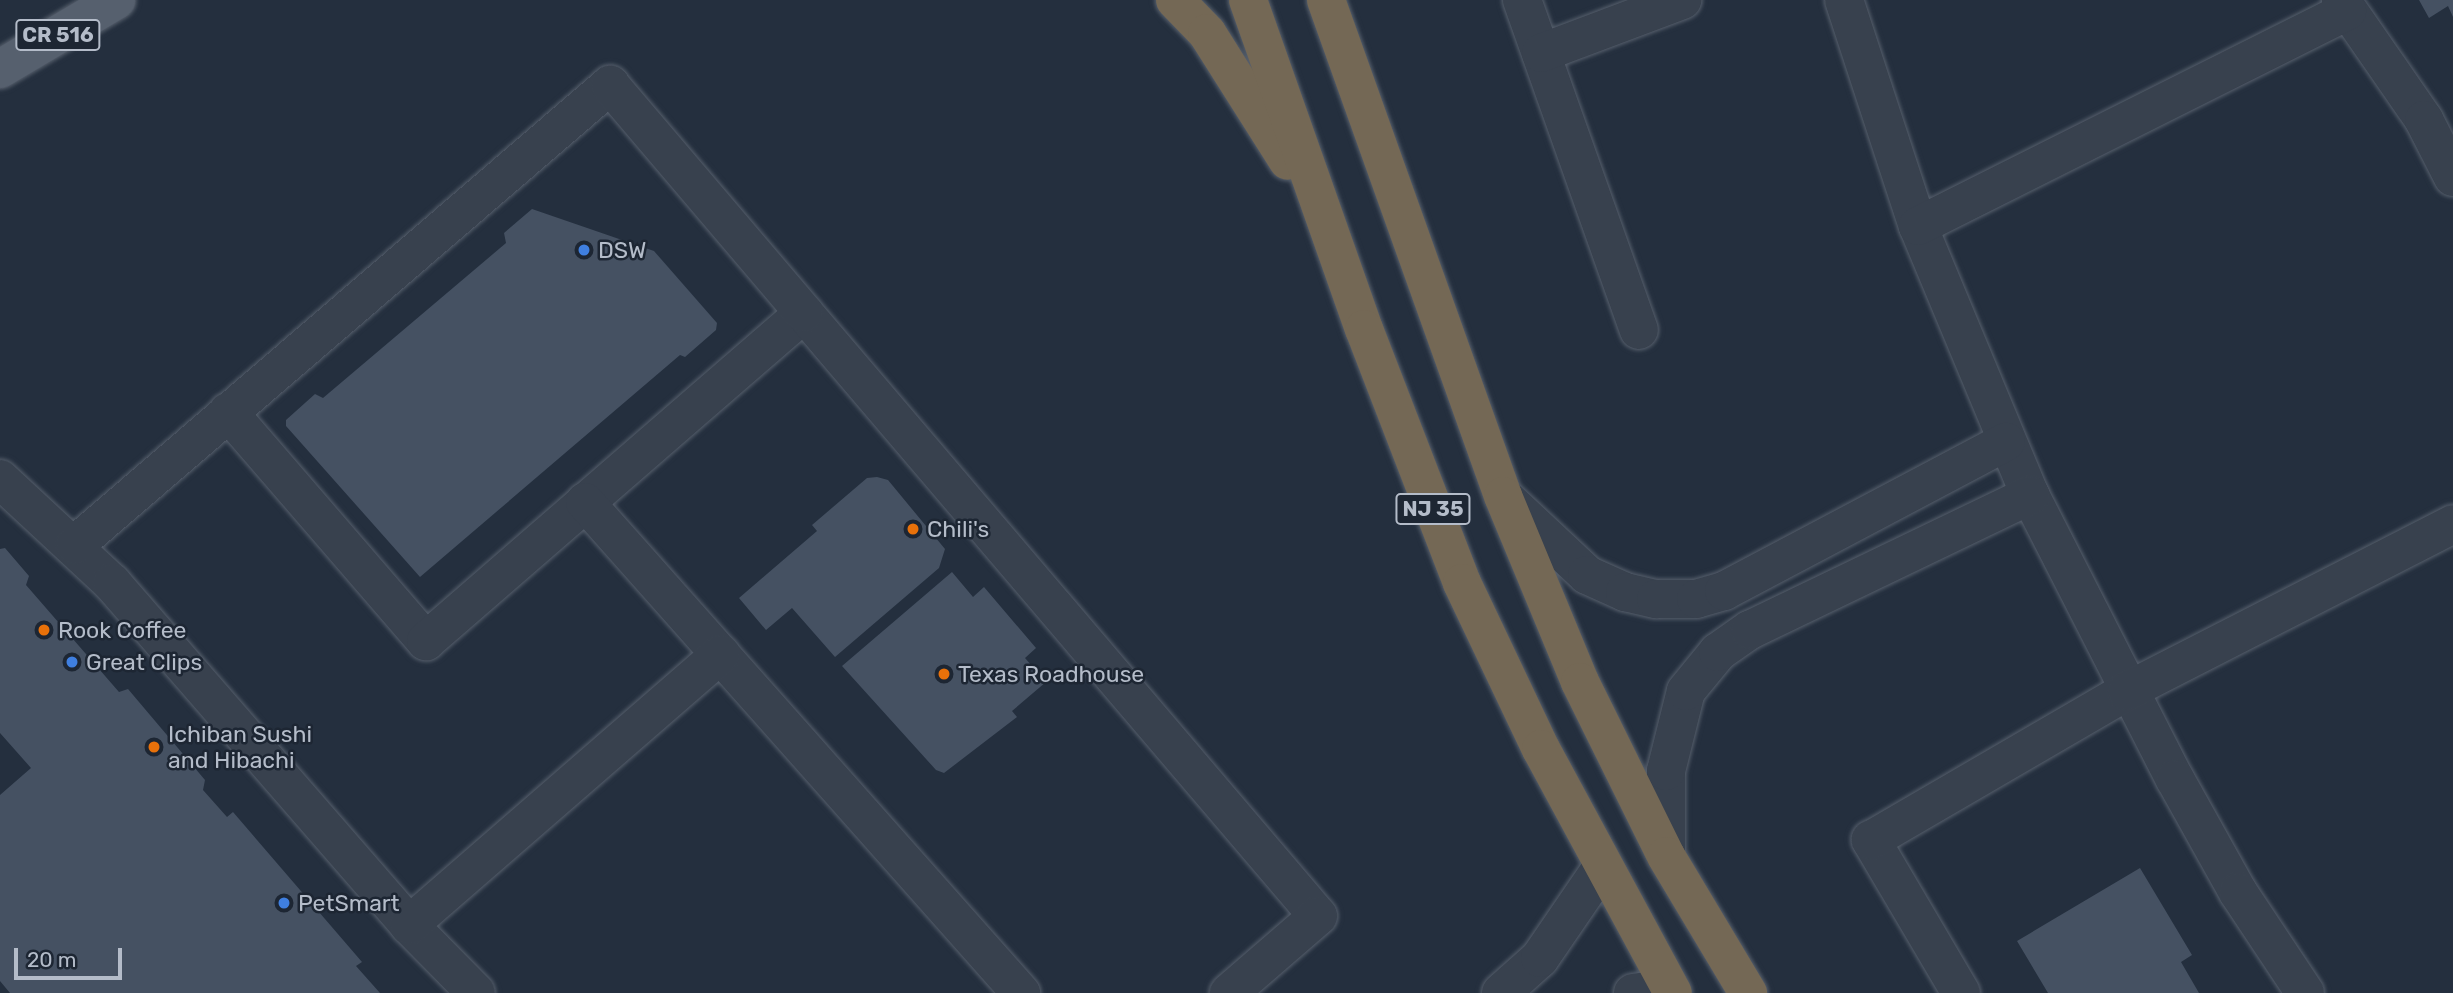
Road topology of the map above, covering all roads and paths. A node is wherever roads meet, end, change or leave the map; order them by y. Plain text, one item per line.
1 (116, 0) edge
2 (1175, 0) edge
3 (1248, 0) edge
4 (1326, 0) edge
5 (1522, 0) edge
6 (1682, 0) edge
7 (1844, 0) edge
8 (2344, 6) edge
9 (1541, 53) junction
10 (0, 69) edge
11 (2453, 177) edge
12 (1918, 226) junction
13 (804, 313) junction
14 (1364, 329) junction
15 (1639, 330) dead end
16 (228, 412) junction
17 (2006, 442) junction
18 (0, 480) edge
19 (2029, 495) junction
20 (1503, 496) junction
21 (585, 502) junction
22 (2453, 524) edge
23 (75, 545) junction
24 (721, 654) junction
25 (2127, 691) junction
26 (1666, 856) junction
27 (1603, 866) junction
28 (409, 925) junction
29 (1672, 990) edge
30 (476, 993) edge
31 (1021, 993) edge
32 (1229, 993) edge
33 (1501, 993) edge
34 (1633, 993) edge
35 (1748, 993) edge
36 (1961, 993) edge
37 (2305, 993) edge

1 - 10 main road, CR 516
2 - 14 highway
3 - 14 highway, NJ 35
4 - 20 highway, NJ 35
5 - 9 street
6 - 9 street
7 - 12 street
8 - 11 street
8 - 12 street
9 - 15 street
12 - 17 street
13 - 16 street
13 - 21 street
13 - 32 street
14 - 27 highway, NJ 35
16 - 21 street
16 - 23 street
17 - 19 street
17 - 20 street
18 - 23 street
19 - 25 street
19 - 26 street
20 - 26 highway, NJ 35
21 - 24 street
22 - 25 street
23 - 28 street
24 - 28 street
24 - 31 street
25 - 36 street
25 - 37 street
26 - 35 highway, NJ 35
27 - 29 highway, NJ 35
27 - 33 street
28 - 30 street
29 - 34 street

